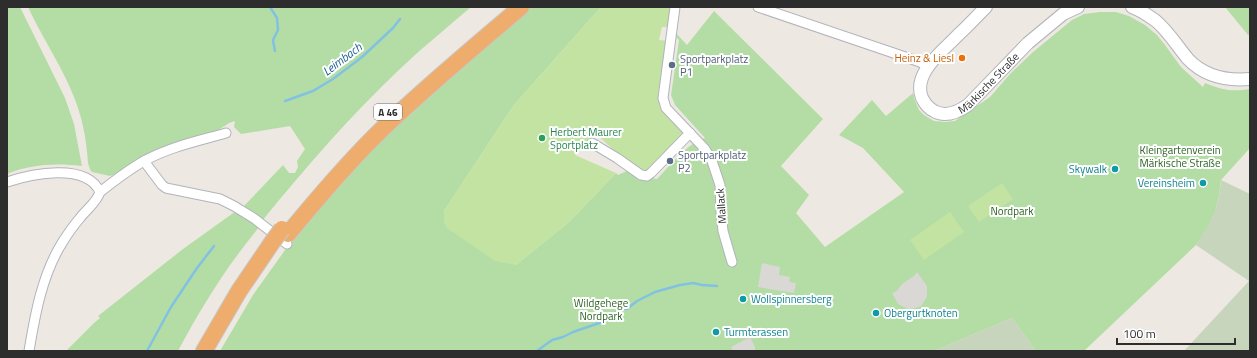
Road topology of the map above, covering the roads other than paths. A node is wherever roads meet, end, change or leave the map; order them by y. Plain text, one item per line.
1 (506, 7) edge
2 (521, 7) edge
3 (676, 7) edge
4 (758, 7) edge
5 (986, 7) edge
6 (1078, 7) edge
7 (1132, 7) edge
8 (928, 67) junction
9 (1250, 79) edge
10 (226, 133) dead end
11 (690, 133) junction
12 (592, 143) dead end
13 (144, 161) junction
14 (7, 182) edge
15 (100, 192) junction
16 (282, 239) junction
17 (732, 262) dead end
18 (29, 351) edge
19 (204, 351) edge
20 (214, 351) edge

1 - 16 highway, A 46
2 - 16 highway, A 46
3 - 11 street, Mallack
4 - 8 street
5 - 8 main road, Märkische Straße
6 - 8 main road, Märkische Straße
7 - 9 main road
10 - 13 street
11 - 12 street
11 - 17 street, Mallack
13 - 15 street
13 - 16 street
14 - 15 street
15 - 18 street
16 - 19 highway, A 46
16 - 20 highway, A 46

